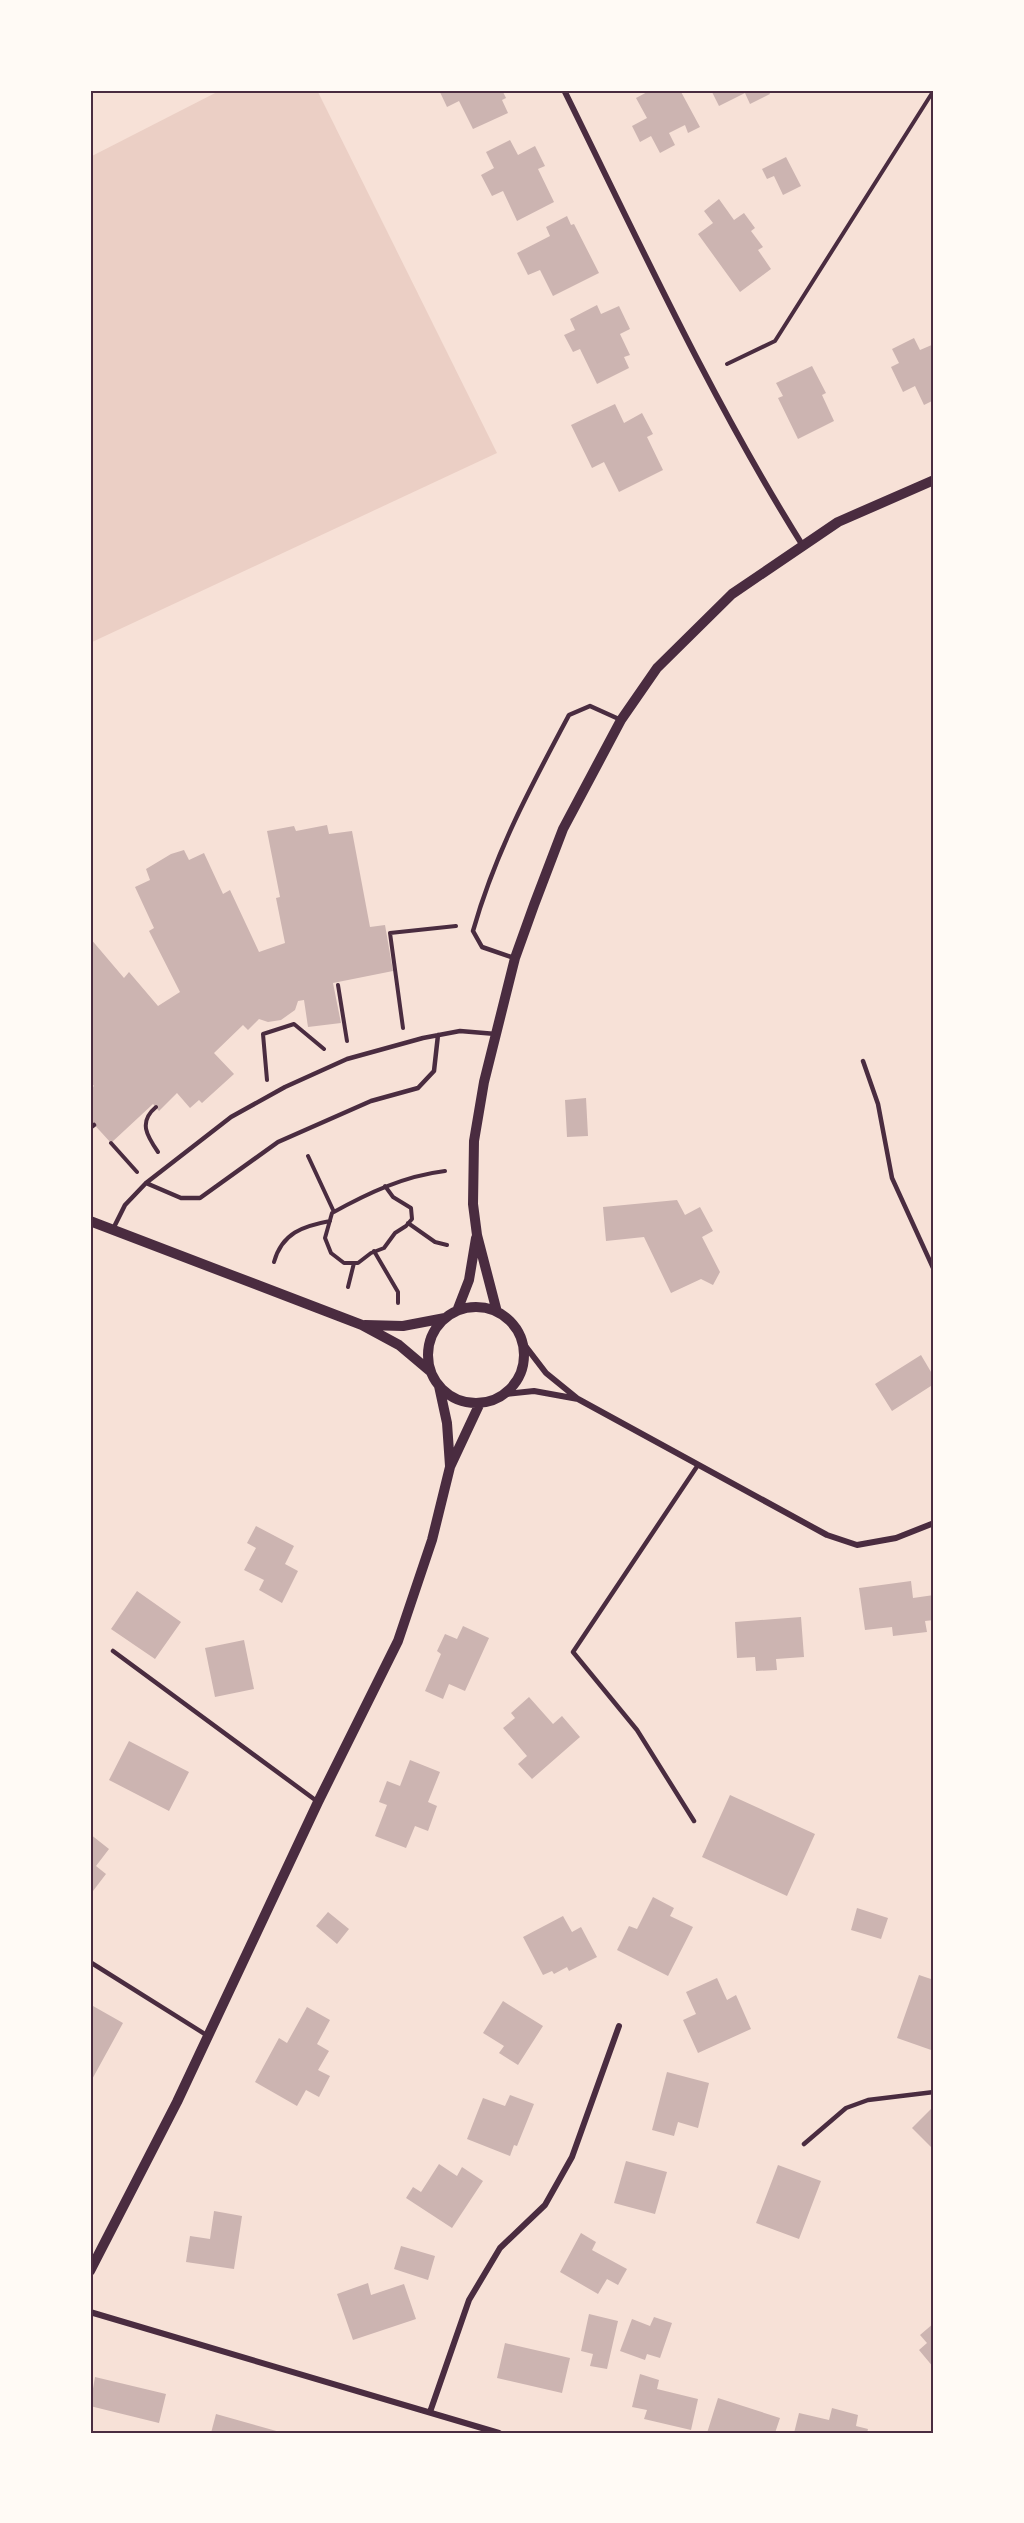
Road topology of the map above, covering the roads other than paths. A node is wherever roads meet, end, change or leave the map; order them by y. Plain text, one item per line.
1 (564, 90) edge
2 (934, 480) edge
3 (803, 546) junction
4 (621, 720) junction
5 (515, 958) junction
6 (496, 1034) junction
7 (438, 1035) junction
8 (863, 1061) dead end
9 (146, 1183) junction
10 (90, 1221) edge
11 (113, 1230) junction
12 (477, 1235) junction
13 (934, 1270) edge
14 (457, 1311) junction
15 (497, 1312) junction
16 (445, 1318) junction
17 (362, 1325) junction
18 (523, 1343) junction
19 (431, 1372) junction
20 (439, 1386) junction
21 (505, 1394) junction
22 (578, 1399) junction
23 (480, 1403) junction
24 (698, 1465) junction
25 (450, 1467) junction
26 (934, 1523) edge
27 (113, 1651) dead end
28 (318, 1802) junction
29 (694, 1821) dead end
30 (90, 1962) edge
31 (619, 2026) dead end
32 (208, 2036) junction
33 (934, 2092) edge
34 (804, 2144) dead end
35 (90, 2271) edge
36 (90, 2312) edge
37 (430, 2412) junction
38 (500, 2433) edge

1 - 3 street
2 - 3 street
3 - 4 street
4 - 5 street
4 - 5 lane
5 - 6 street
6 - 7 lane
6 - 12 street
7 - 9 lane
7 - 9 lane
8 - 13 lane
9 - 11 lane
10 - 11 street
11 - 17 street
12 - 14 street
12 - 15 street
14 - 15 street
14 - 16 street
15 - 18 street
16 - 17 street
16 - 19 street
17 - 19 street
18 - 21 street
18 - 22 street
19 - 20 street
20 - 23 street
20 - 25 street
21 - 22 street
21 - 23 street
22 - 24 street
23 - 25 street
24 - 26 street
24 - 29 lane
25 - 28 street
27 - 28 lane
28 - 32 street
30 - 32 lane
31 - 37 street
32 - 35 street
33 - 34 lane
36 - 37 street
37 - 38 street

